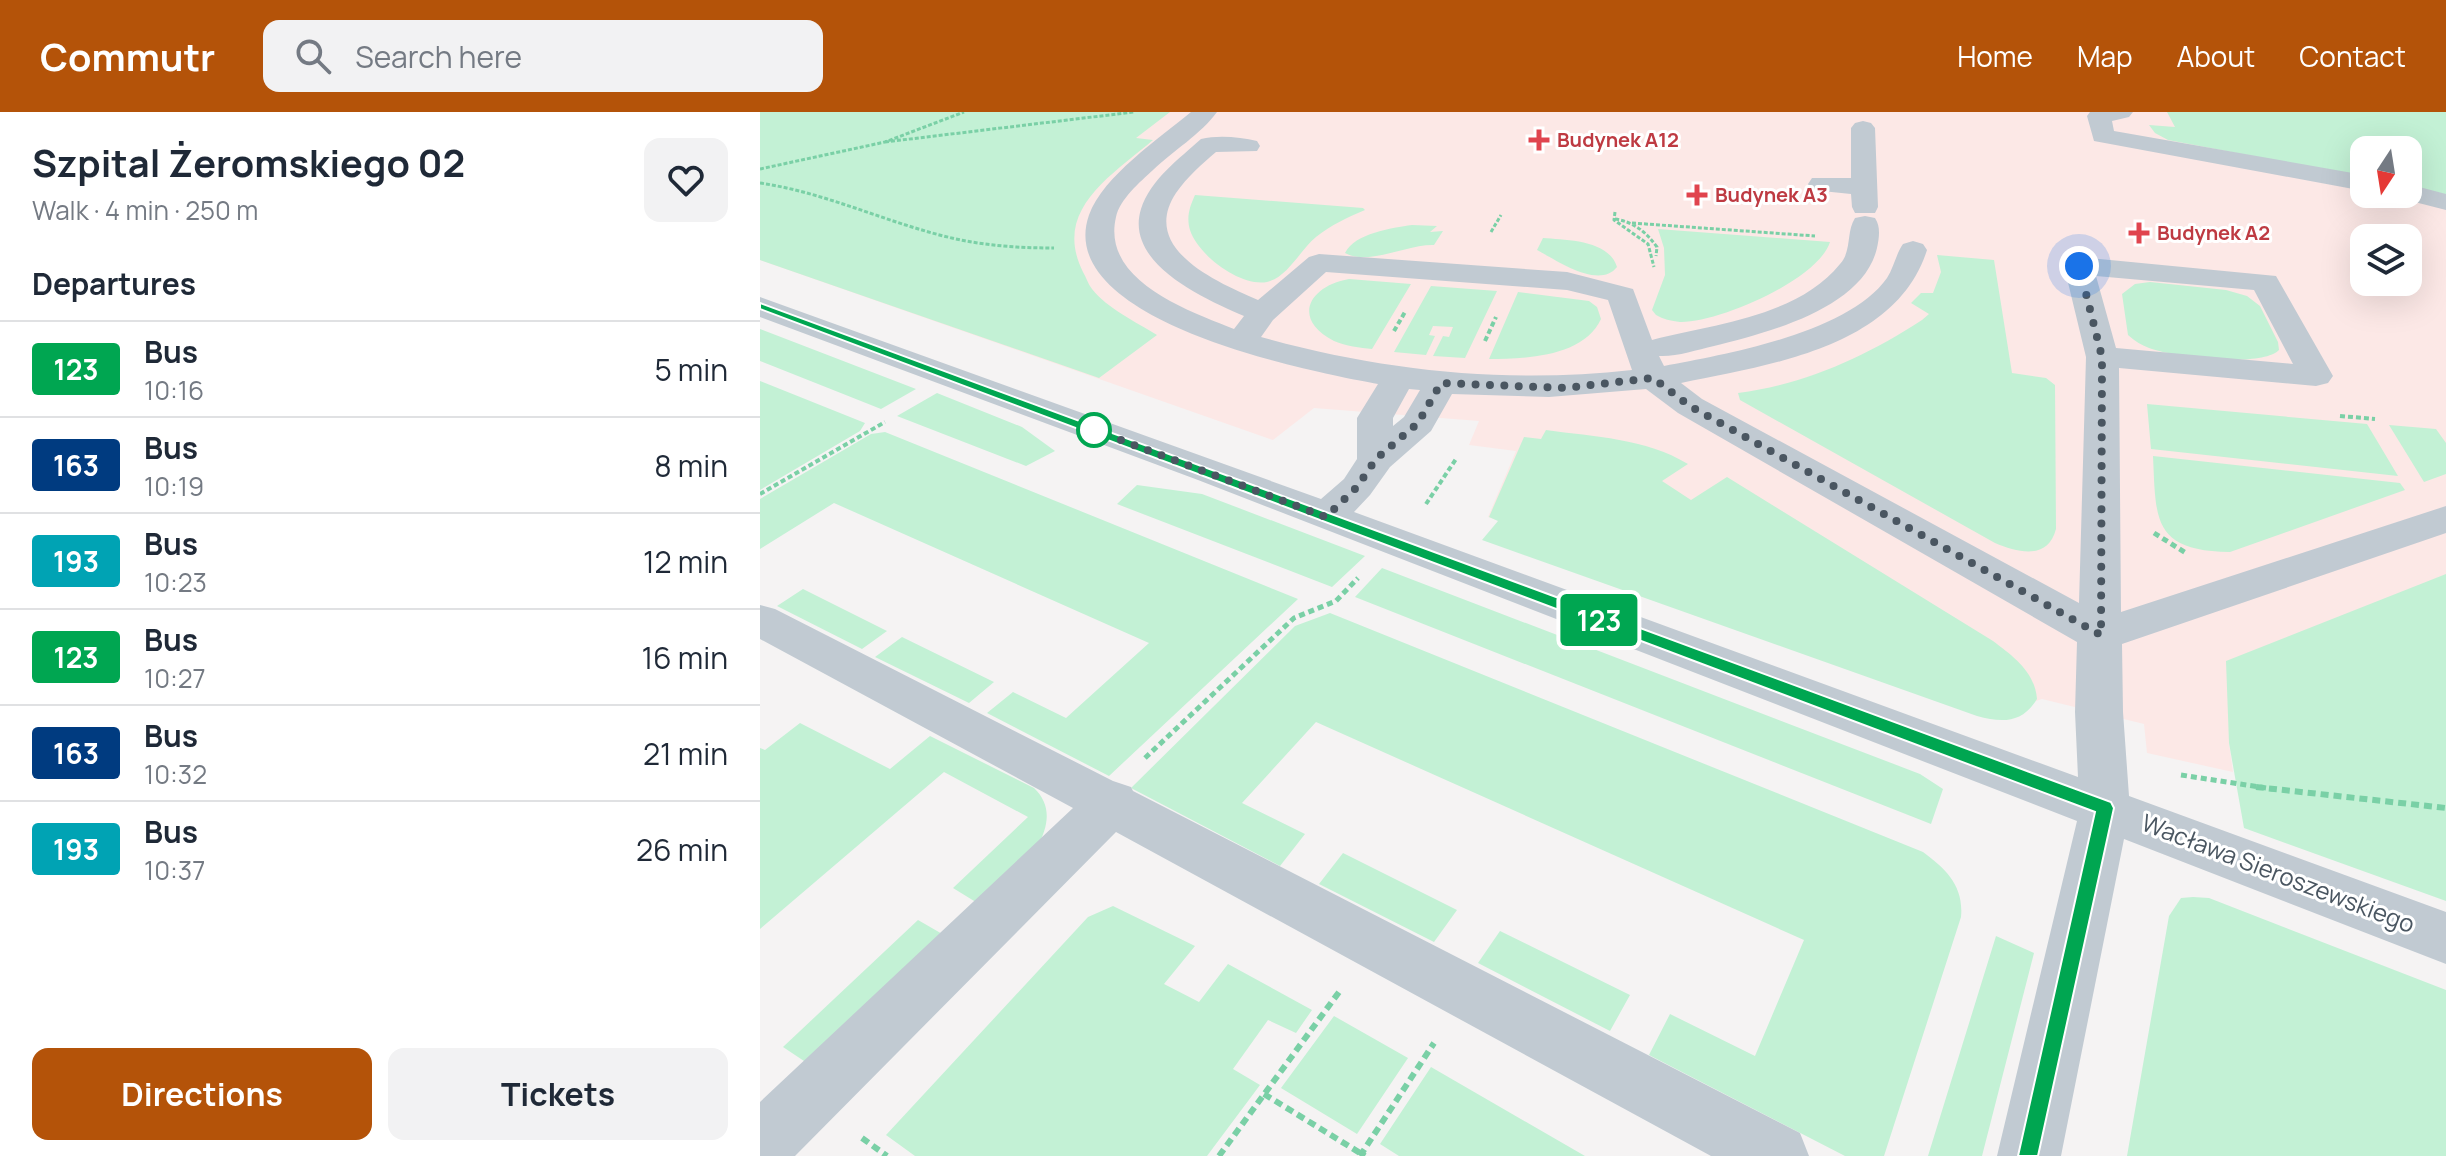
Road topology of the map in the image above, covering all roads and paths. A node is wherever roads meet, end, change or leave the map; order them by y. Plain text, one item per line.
1 (964, 112) edge
2 (1138, 112) edge
3 (1205, 112) edge
4 (2121, 112) edge
5 (1863, 128) dead end
6 (885, 142) junction
7 (1248, 146) dead end
8 (760, 169) edge
9 (2350, 180) edge
10 (760, 183) edge
11 (1821, 184) dead end
12 (2422, 196) edge
13 (2446, 202) edge
14 (1865, 206) junction
15 (1615, 212) dead end
16 (1614, 219) junction
17 (1632, 223) junction
18 (1822, 236) dead end
19 (1649, 247) dead end
20 (1103, 248) junction
21 (1913, 250) dead end
22 (1656, 258) dead end
23 (1501, 305) dead end
24 (760, 306) edge
25 (1408, 306) dead end
26 (1262, 313) junction
27 (1388, 341) dead end
28 (1241, 342) junction
29 (1483, 347) dead end
30 (2102, 357) junction
31 (1646, 364) junction
32 (1398, 378) junction
33 (1441, 383) junction
34 (885, 422) dead end
35 (1376, 459) junction
36 (760, 494) edge
37 (1326, 517) junction
38 (2446, 519) edge
39 (2147, 525) dead end
40 (2198, 557) dead end
41 (1336, 601) dead end
42 (760, 620) edge
43 (2101, 635) junction
44 (2175, 774) dead end
45 (1124, 785) junction
46 (2105, 808) junction
47 (2446, 808) edge
48 (2446, 938) edge
49 (1342, 988) dead end
50 (1442, 1030) dead end
51 (1264, 1094) junction
52 (760, 1146) edge
53 (1362, 1155) edge
54 (1219, 1156) edge
55 (1777, 1156) edge
56 (2029, 1156) edge

1 - 6 path
2 - 6 path
3 - 20 street
4 - 9 street
5 - 14 street
6 - 8 path
7 - 26 street
10 - 20 path
11 - 14 street
12 - 13 street
14 - 31 street
15 - 16 path
16 - 17 path
16 - 19 path
17 - 18 path
17 - 22 path
20 - 28 street
21 - 31 street
23 - 29 path
24 - 37 street, Wacława Sieroszewskiego
25 - 27 path
26 - 28 street
26 - 31 street
28 - 32 street
30 - 30 street
30 - 43 street
31 - 33 street
31 - 43 street
32 - 33 street
32 - 35 street
33 - 35 street
34 - 36 path
35 - 37 street
37 - 46 street, Wacława Sieroszewskiego
38 - 43 street
39 - 40 path
41 - 45 path
42 - 45 street
43 - 46 street
44 - 47 path
45 - 52 street
45 - 55 street
46 - 48 street, Wacława Sieroszewskiego
46 - 56 street
49 - 51 path
50 - 53 path
51 - 53 path
51 - 54 path

